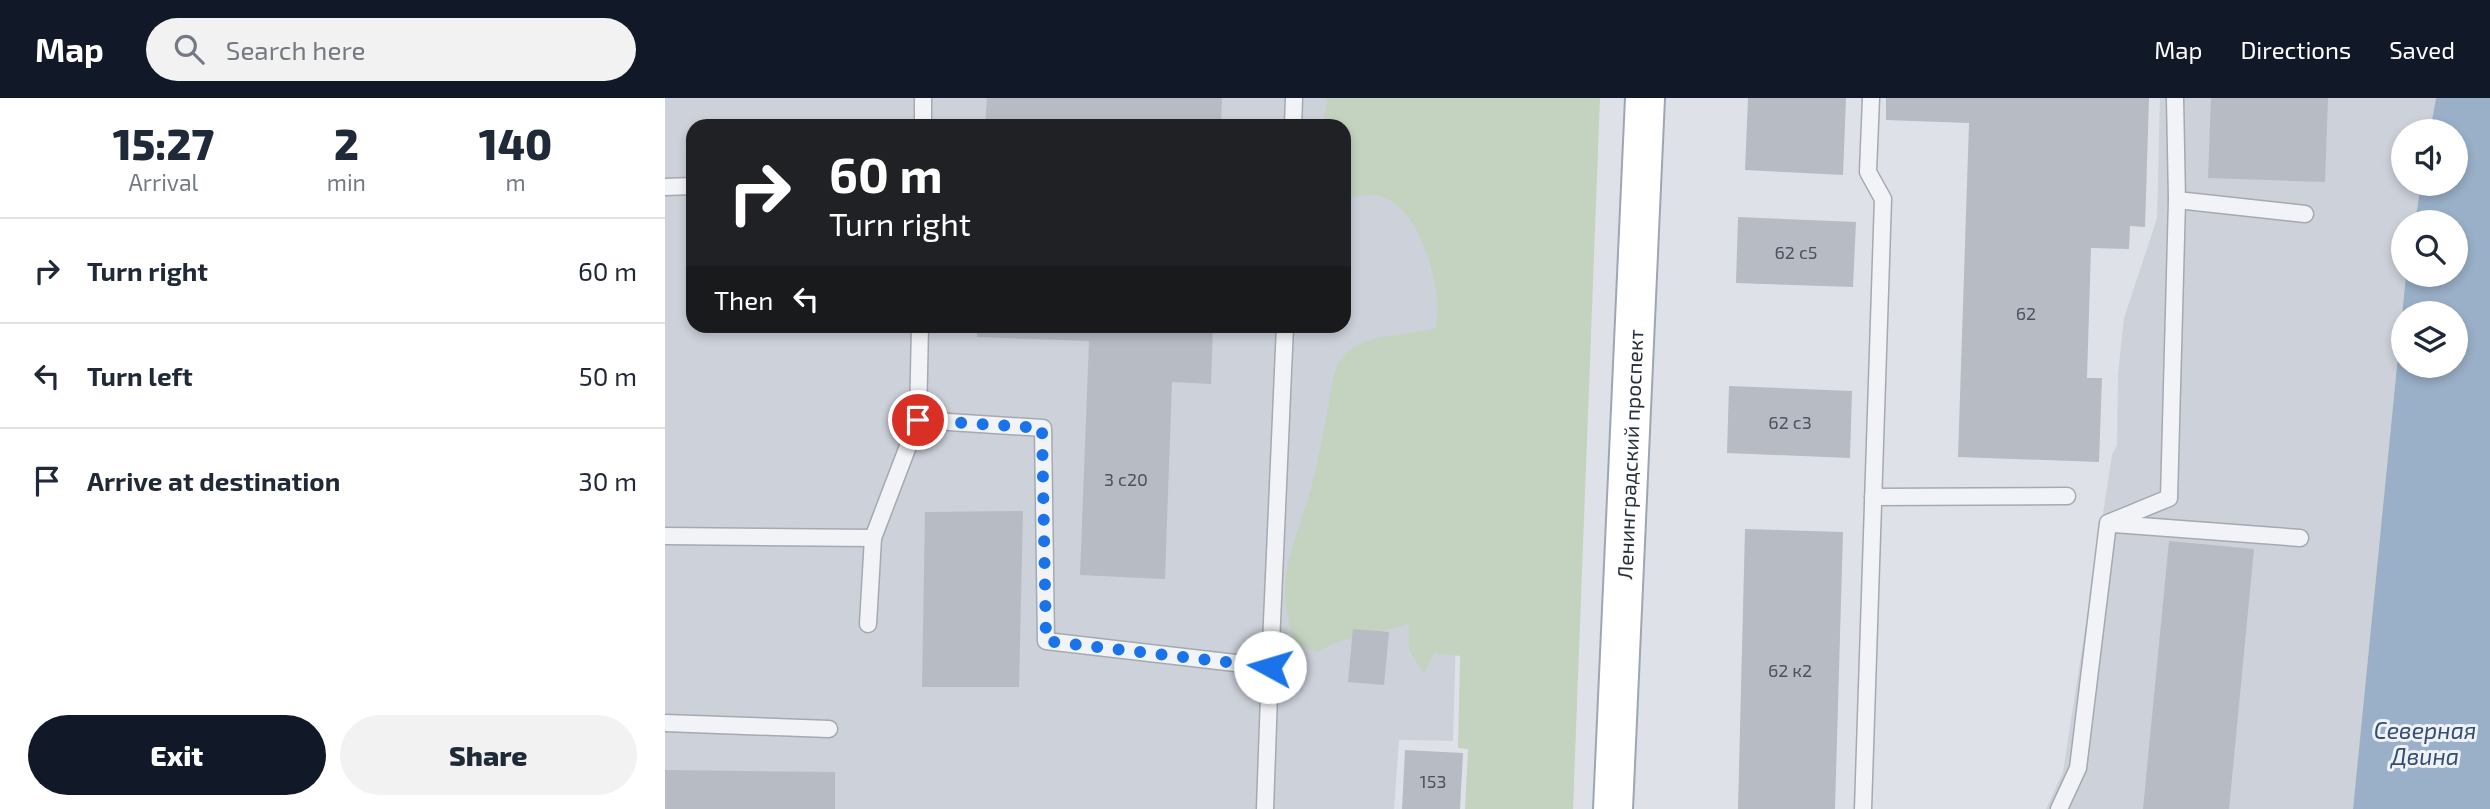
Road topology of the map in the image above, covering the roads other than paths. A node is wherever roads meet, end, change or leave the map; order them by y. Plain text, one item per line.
1 (923, 98) edge
2 (1294, 98) edge
3 (1645, 98) edge
4 (1871, 98) edge
5 (2175, 98) edge
6 (923, 119) edge
7 (1293, 119) edge
8 (665, 187) edge
9 (686, 187) edge
10 (2177, 200) junction
11 (2305, 214) dead end
12 (920, 333) edge
13 (1285, 333) edge
14 (918, 420) junction
15 (2067, 496) dead end
16 (1873, 497) junction
17 (2108, 523) junction
18 (665, 536) edge
19 (873, 538) junction
20 (2300, 538) dead end
21 (868, 624) dead end
22 (1270, 667) junction
23 (665, 723) edge
24 (829, 729) dead end
25 (1265, 809) edge
26 (1613, 809) edge
27 (1863, 809) edge
28 (2059, 809) edge

1 - 6 lane
2 - 7 lane
3 - 26 main road, Ленинградский проспект
4 - 16 lane
5 - 10 lane
8 - 9 lane
10 - 11 lane
10 - 17 lane
12 - 14 lane
13 - 22 lane
14 - 19 lane
14 - 22 lane
15 - 16 lane
16 - 27 lane
17 - 20 lane
17 - 28 lane
18 - 19 lane
19 - 21 lane
22 - 25 lane
23 - 24 lane

